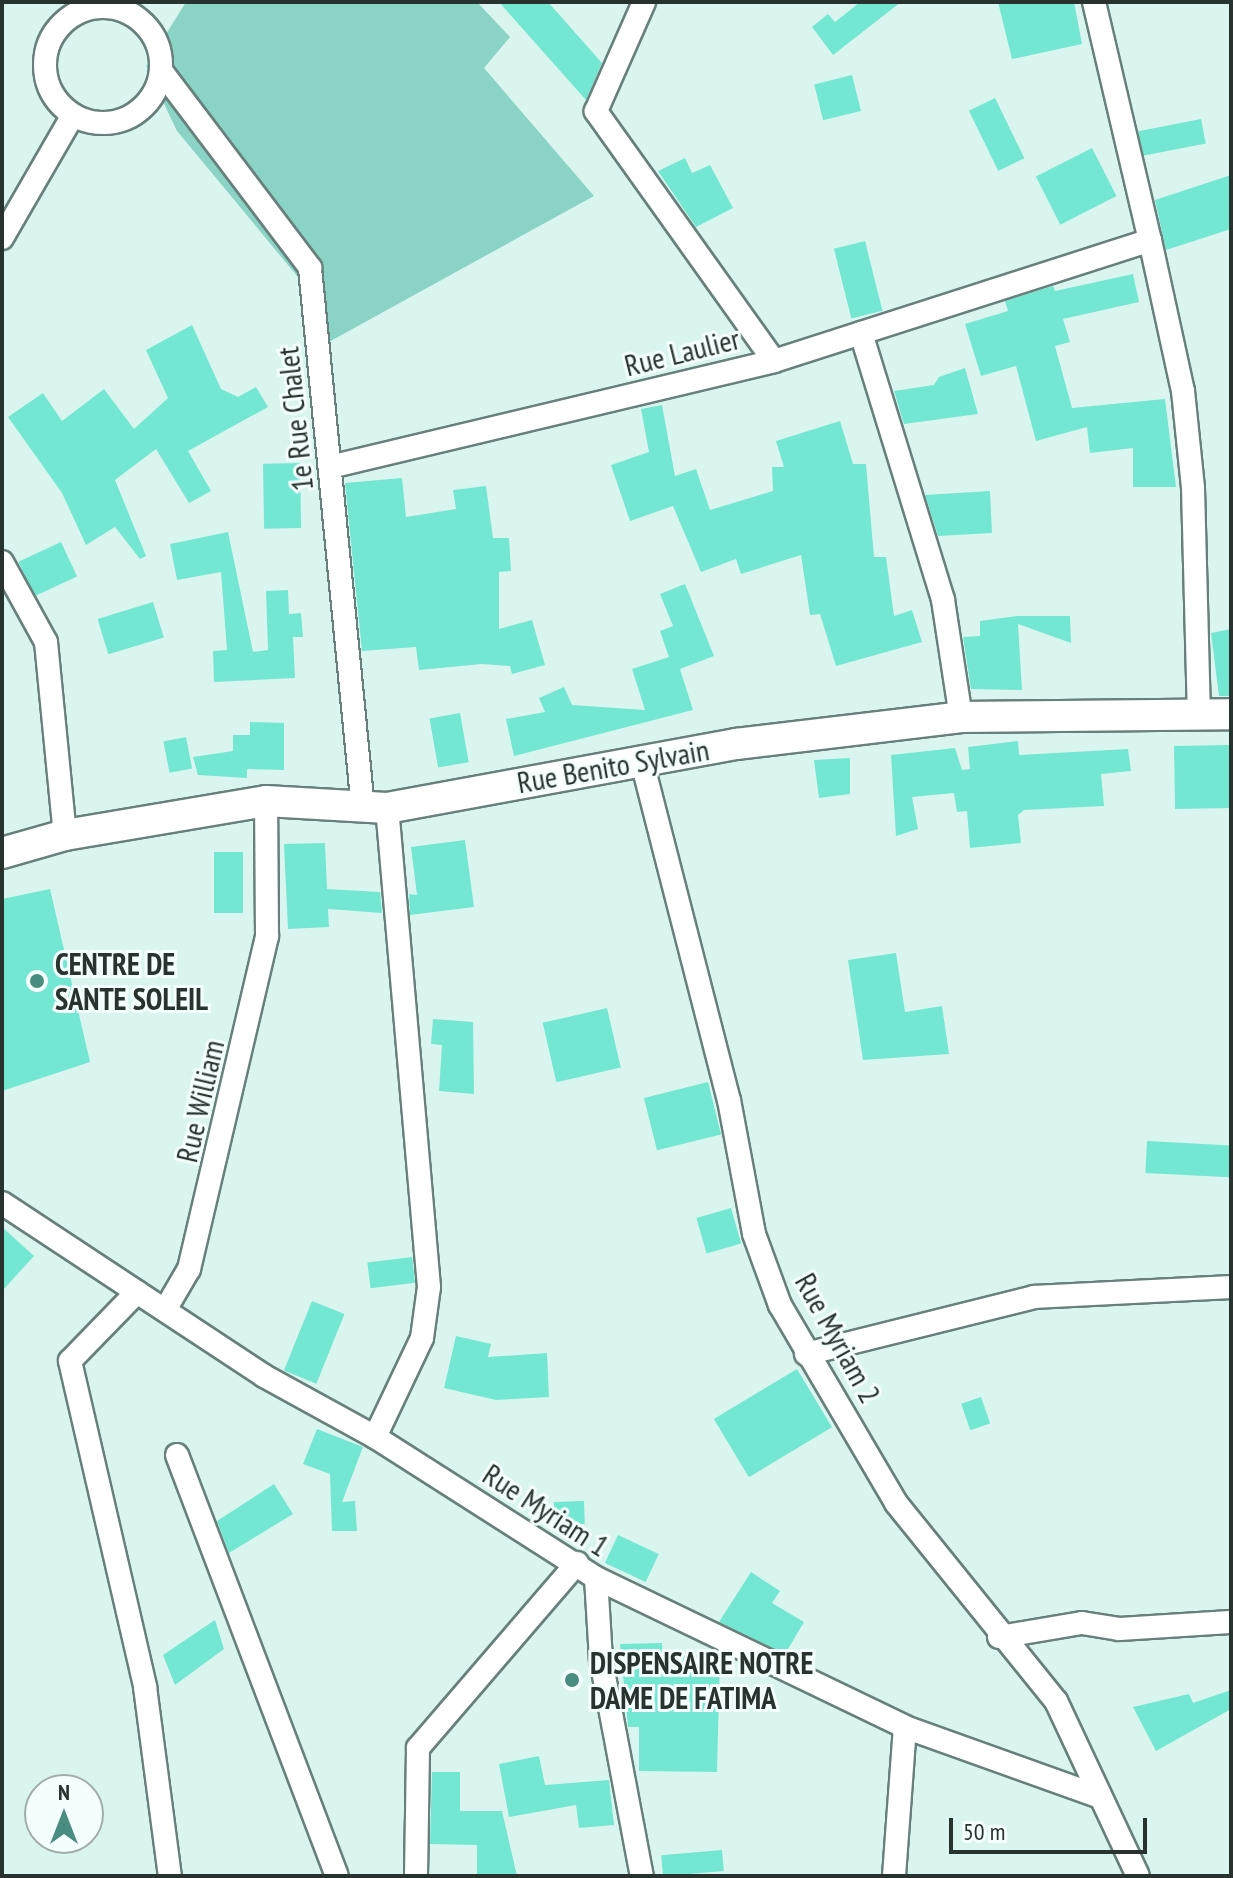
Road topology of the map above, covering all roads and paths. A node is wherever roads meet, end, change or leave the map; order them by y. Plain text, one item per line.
1 (644, 2) edge
2 (1094, 2) edge
3 (126, 6) edge
4 (162, 72) junction
5 (73, 115) junction
6 (2, 238) edge
7 (1150, 240) junction
8 (861, 333) junction
9 (774, 361) junction
10 (330, 467) junction
11 (2, 562) edge
12 (1199, 715) junction
13 (1231, 715) edge
14 (961, 717) junction
15 (641, 758) junction
16 (266, 801) junction
17 (375, 808) junction
18 (65, 835) junction
19 (2, 853) edge
20 (2, 1203) edge
21 (1231, 1287) edge
22 (137, 1292) junction
23 (165, 1310) junction
24 (806, 1354) junction
25 (375, 1437) junction
26 (177, 1455) dead end
27 (577, 1563) junction
28 (596, 1578) junction
29 (1231, 1622) edge
30 (999, 1637) junction
31 (905, 1727) junction
32 (1095, 1795) junction
33 (170, 1876) edge
34 (337, 1876) edge
35 (416, 1876) edge
36 (642, 1876) edge
37 (894, 1876) edge
38 (1138, 1876) edge

1 - 9 street, Rue Laulier
2 - 7 street
3 - 4 street
3 - 5 street
4 - 5 street
4 - 10 street, 1e Rue Chalet
5 - 6 street
7 - 8 street
7 - 12 street
8 - 9 street
8 - 14 street
9 - 10 street, Rue Laulier
10 - 17 street, 1e Rue Chalet
11 - 18 street
12 - 13 main road, Rue Benito Sylvain
12 - 14 main road, Rue Benito Sylvain
14 - 15 main road, Rue Benito Sylvain
15 - 17 main road, Rue Benito Sylvain
15 - 24 street, Rue Myriam 2
16 - 17 main road, Rue Benito Sylvain
16 - 18 main road, Rue Benito Sylvain
16 - 23 street, Rue William
17 - 25 street, 1e Rue Chalet
18 - 19 main road, Rue Benito Sylvain
20 - 22 street, Rue Myriam 1
21 - 24 street
22 - 23 street, Rue Myriam 1
22 - 33 street
23 - 25 street, Rue Myriam 1
24 - 30 street, Rue Myriam 2
25 - 27 street, Rue Myriam 1
26 - 34 street
27 - 28 street, Rue Myriam 1
27 - 35 street
28 - 31 street, Rue Myriam 1
28 - 36 street
29 - 30 street
30 - 32 street, Rue Myriam 2
31 - 32 street, Rue Myriam 1
31 - 37 street
32 - 38 street, Rue Myriam 2

